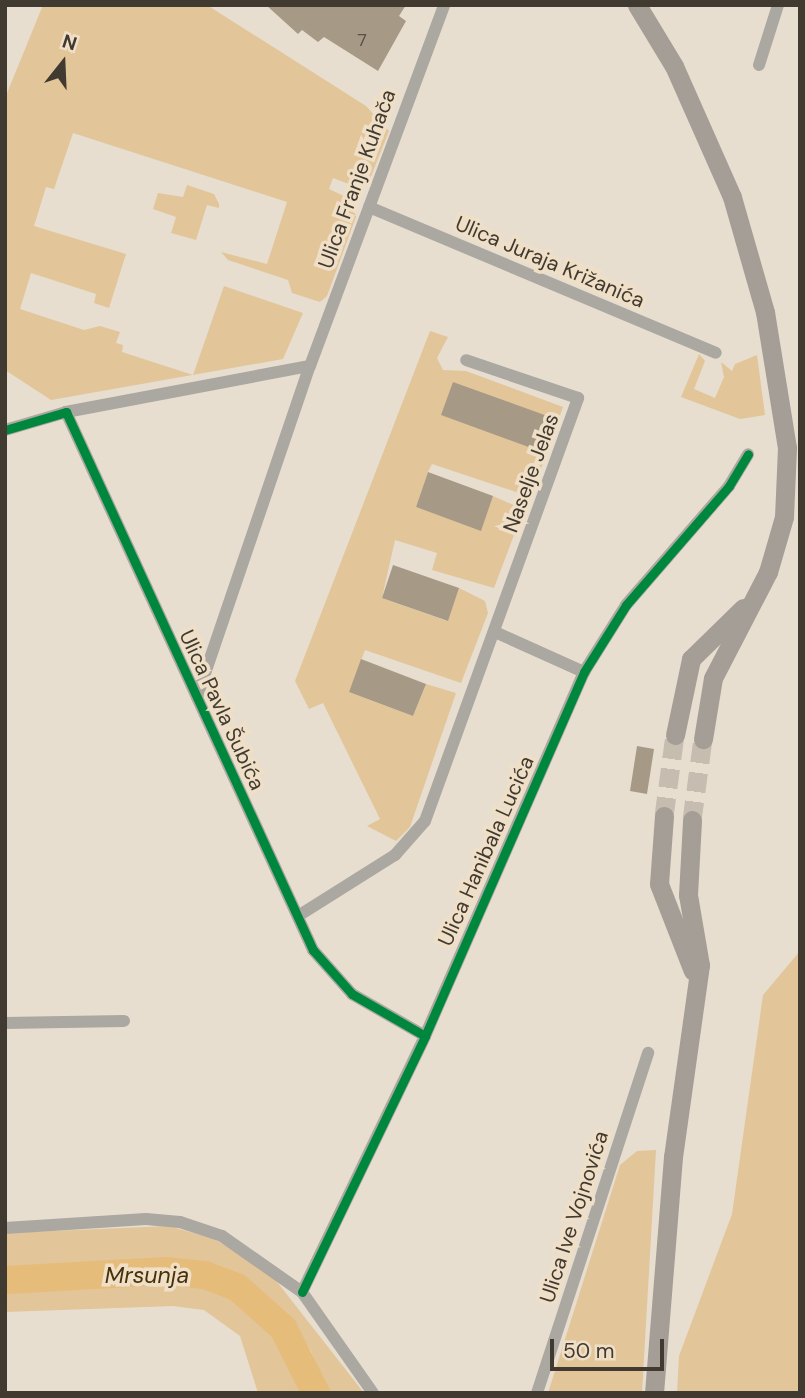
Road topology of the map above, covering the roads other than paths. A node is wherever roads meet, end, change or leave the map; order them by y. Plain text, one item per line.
1 (444, 5) edge
2 (637, 5) edge
3 (778, 5) edge
4 (759, 65) dead end
5 (369, 207) junction
6 (716, 353) dead end
7 (466, 360) dead end
8 (310, 366) junction
9 (66, 412) junction
10 (5, 430) edge
11 (748, 454) dead end
12 (758, 592) junction
13 (495, 632) junction
14 (584, 672) junction
15 (197, 697) junction
16 (675, 735) tunnel mouth
17 (703, 739) tunnel mouth
18 (664, 816) tunnel mouth
19 (692, 820) tunnel mouth
20 (298, 916) junction
21 (696, 992) junction
22 (124, 1021) dead end
23 (5, 1024) edge
24 (425, 1036) junction
25 (648, 1053) dead end
26 (5, 1228) edge
27 (302, 1292) junction
28 (373, 1393) edge
29 (537, 1393) edge
30 (654, 1393) edge

1 - 5 street, Ulica Franje Kuhača
2 - 12 main road
3 - 4 street
5 - 6 street, Ulica Juraja Križanića
5 - 8 street, Ulica Franje Kuhača
7 - 13 street, Naselje Jelas
8 - 9 street
8 - 15 street, Ulica Franje Kuhača
9 - 10 street
9 - 15 street, Ulica Pavla Šubića
11 - 14 street, Ulica Hanibala Lucića
12 - 16 main road
12 - 17 main road
13 - 14 street
13 - 20 street, Naselje Jelas
14 - 24 street, Ulica Hanibala Lucića
15 - 20 street, Ulica Pavla Šubića
18 - 21 main road
19 - 21 main road
20 - 24 street, Ulica Pavla Šubića
21 - 30 main road
22 - 23 street
24 - 27 street, Ulica Hanibala Lucića
25 - 29 street, Ulica Ive Vojnovića
26 - 27 street
27 - 28 street

